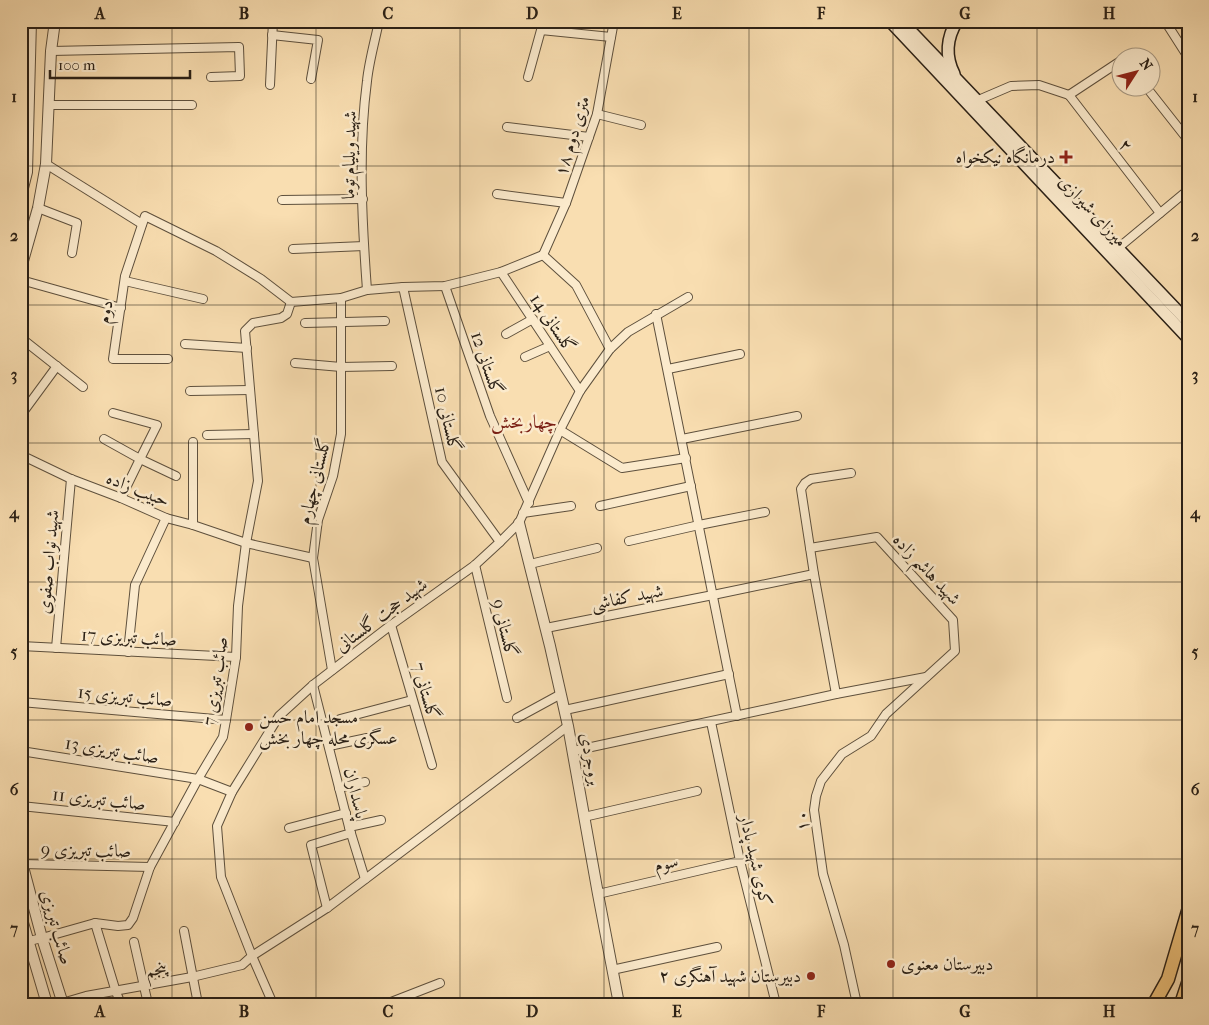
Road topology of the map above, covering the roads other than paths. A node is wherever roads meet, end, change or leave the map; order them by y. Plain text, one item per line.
1 (31, 21) edge
2 (55, 21) edge
3 (273, 21) edge
4 (379, 21) edge
5 (614, 21) edge
6 (890, 21) edge
7 (901, 21) edge
8 (957, 21) edge
9 (1165, 21) edge
10 (272, 35) junction
11 (611, 37) junction
12 (51, 51) junction
13 (1188, 57) edge
14 (1112, 66) edge
15 (211, 77) dead end
16 (528, 77) dead end
17 (311, 79) dead end
18 (958, 82) junction
19 (270, 85) dead end
20 (1068, 95) junction
21 (1155, 98) edge
22 (976, 101) junction
23 (48, 105) junction
24 (192, 105) dead end
25 (598, 114) junction
26 (641, 125) dead end
27 (507, 127) dead end
28 (590, 137) junction
29 (1188, 140) edge
30 (46, 164) junction
31 (1188, 190) edge
32 (497, 194) dead end
33 (21, 196) edge
34 (282, 200) dead end
35 (363, 200) junction
36 (566, 203) junction
37 (38, 208) junction
38 (1160, 213) junction
39 (142, 224) junction
40 (364, 246) junction
41 (293, 249) dead end
42 (1117, 249) junction
43 (72, 253) dead end
44 (544, 255) junction
45 (21, 268) edge
46 (501, 272) junction
47 (21, 280) edge
48 (125, 281) junction
49 (445, 286) junction
50 (403, 287) junction
51 (367, 290) junction
52 (688, 297) dead end
53 (341, 298) junction
54 (202, 299) dead end
55 (291, 302) junction
56 (121, 308) junction
57 (656, 314) junction
58 (532, 320) junction
59 (385, 321) dead end
60 (341, 322) junction
61 (1188, 322) edge
62 (305, 323) dead end
63 (506, 334) dead end
64 (21, 338) edge
65 (1188, 338) edge
66 (185, 344) dead end
67 (550, 346) junction
68 (247, 348) junction
69 (610, 349) junction
70 (740, 354) dead end
71 (526, 357) dead end
72 (168, 359) dead end
73 (295, 363) dead end
74 (57, 366) junction
75 (392, 366) dead end
76 (341, 367) junction
77 (668, 369) junction
78 (83, 387) dead end
79 (250, 390) junction
80 (190, 391) dead end
81 (580, 391) junction
82 (113, 413) dead end
83 (21, 415) edge
84 (797, 416) dead end
85 (560, 430) junction
86 (254, 434) junction
87 (207, 435) dead end
88 (104, 439) dead end
89 (682, 439) junction
90 (193, 442) dead end
91 (21, 455) edge
92 (686, 458) junction
93 (140, 459) junction
94 (851, 473) dead end
95 (176, 476) dead end
96 (71, 479) junction
97 (691, 486) junction
98 (121, 498) junction
99 (529, 503) junction
100 (571, 506) dead end
101 (600, 506) dead end
102 (765, 512) dead end
103 (166, 518) junction
104 (521, 518) junction
105 (193, 525) junction
106 (699, 525) junction
107 (629, 540) dead end
108 (500, 542) junction
109 (246, 543) junction
110 (597, 548) dead end
111 (810, 548) junction
112 (313, 558) junction
113 (530, 564) junction
114 (474, 565) junction
115 (814, 574) junction
116 (714, 595) junction
117 (391, 625) junction
118 (546, 628) junction
119 (21, 646) edge
120 (56, 648) junction
121 (128, 652) junction
122 (236, 657) junction
123 (332, 670) junction
124 (729, 674) junction
125 (926, 677) junction
126 (313, 684) junction
127 (561, 694) junction
128 (836, 694) junction
129 (508, 698) dead end
130 (412, 700) junction
131 (21, 702) edge
132 (565, 710) junction
133 (738, 716) junction
134 (517, 718) dead end
135 (340, 719) dead end
136 (226, 720) junction
137 (711, 722) junction
138 (568, 726) junction
139 (367, 738) dead end
140 (328, 746) junction
141 (21, 751) edge
142 (574, 752) junction
143 (432, 765) dead end
144 (198, 779) junction
145 (365, 782) dead end
146 (339, 788) junction
147 (232, 792) junction
148 (697, 792) dead end
149 (21, 806) edge
150 (346, 813) junction
151 (584, 817) junction
152 (381, 820) dead end
153 (174, 822) junction
154 (288, 828) dead end
155 (350, 830) junction
156 (740, 861) junction
157 (22, 862) edge
158 (150, 867) junction
159 (365, 879) junction
160 (598, 894) junction
161 (327, 908) junction
162 (1188, 912) edge
163 (21, 916) edge
164 (96, 923) junction
165 (184, 932) dead end
166 (42, 938) junction
167 (25, 942) edge
168 (134, 942) dead end
169 (717, 947) dead end
170 (252, 956) junction
171 (612, 970) junction
172 (192, 977) junction
173 (440, 983) dead end
174 (1188, 983) edge
175 (144, 986) junction
176 (116, 992) junction
177 (88, 1000) edge
178 (63, 1003) edge
179 (47, 1004) edge
180 (121, 1004) edge
181 (148, 1004) edge
182 (198, 1004) edge
183 (273, 1004) edge
184 (386, 1004) edge
185 (619, 1004) edge
186 (776, 1004) edge
187 (857, 1004) edge
188 (1154, 1004) edge
189 (1181, 1004) edge

1 - 33 street
2 - 12 street
3 - 10 street
4 - 35 street, شهید ویلیام توما
5 - 11 street, ۱۸ متری دوم
6 - 65 main road, میرزای شیرازی
7 - 18 main road, میرزای شیرازی
8 - 18 main road
9 - 13 street
10 - 17 street
10 - 19 street
11 - 16 street
11 - 25 street, ۱۸ متری دوم
12 - 15 street
12 - 23 street
14 - 20 street
18 - 22 main road, میرزای شیرازی
20 - 22 street
20 - 38 street, ۲
21 - 29 street
22 - 42 main road, میرزای شیرازی
23 - 24 street
23 - 30 street
25 - 26 street
25 - 28 street, ۱۸ متری دوم
27 - 28 street
28 - 36 street, ۱۸ متری دوم
30 - 37 street
30 - 39 street
31 - 38 street
32 - 36 street
34 - 35 street
35 - 40 street, شهید ویلیام توما
36 - 44 street, ۱۸ متری دوم
37 - 43 street
37 - 45 street
38 - 42 street
39 - 48 street, دوم
39 - 55 street, دوم
40 - 41 street
40 - 51 street, شهید ویلیام توما
42 - 61 main road, میرزای شیرازی
44 - 46 street
44 - 69 street
46 - 49 street
46 - 58 street, گلستانی 14
47 - 56 street
48 - 54 street
48 - 56 street, دوم
49 - 50 street
49 - 99 street, گلستانی 12
50 - 51 street
50 - 108 street, گلستانی 10
51 - 53 street
52 - 57 street, شهید حجت گلستانی
53 - 55 street
53 - 60 street, گلستانی چهارم
55 - 68 street, صائب تبریزی 7
56 - 72 street, دوم
57 - 69 street, شهید حجت گلستانی
57 - 77 street
58 - 63 street
58 - 67 street, گلستانی 14
59 - 60 street
60 - 62 street
60 - 76 street, گلستانی چهارم
64 - 74 street
66 - 68 street
67 - 71 street
67 - 81 street, گلستانی 14
68 - 79 street, صائب تبریزی 7
69 - 81 street, شهید حجت گلستانی
70 - 77 street
73 - 76 street
74 - 78 street
74 - 83 street
75 - 76 street
76 - 112 street, گلستانی چهارم
77 - 89 street
79 - 80 street
79 - 86 street, صائب تبریزی 7
81 - 85 street, شهید حجت گلستانی
82 - 93 street
84 - 89 street
85 - 92 street
85 - 99 street, شهید حجت گلستانی
86 - 87 street
86 - 109 street, صائب تبریزی 7
88 - 93 street
89 - 92 street
90 - 105 street
91 - 96 street, حبیب زاده
92 - 97 street
93 - 95 street
93 - 98 street
94 - 111 street
96 - 98 street, حبیب زاده
96 - 120 street, شهید نواب صفوی
97 - 101 street
97 - 106 street
98 - 103 street, حبیب زاده
99 - 104 street, شهید حجت گلستانی
100 - 104 street
102 - 106 street
103 - 105 street, حبیب زاده
103 - 121 street
104 - 108 street, شهید حجت گلستانی
104 - 113 street, بروجردی
105 - 109 street, حبیب زاده
106 - 107 street
106 - 116 street
108 - 114 street, شهید حجت گلستانی
109 - 112 street, حبیب زاده
109 - 122 street, صائب تبریزی 7
110 - 113 street
111 - 115 street
111 - 125 street, شهید هاشم زاده
112 - 123 street, گلستانی چهارم
113 - 118 street, بروجردی
114 - 117 street, شهید حجت گلستانی
114 - 129 street, گلستانی 9
115 - 116 street, شهید کفاشی
115 - 128 street
116 - 118 street, شهید کفاشی
116 - 124 street
117 - 123 street, شهید حجت گلستانی
117 - 130 street, گلستانی 7
118 - 127 street, بروجردی
119 - 120 street, صائب تبریزی 17
120 - 121 street, صائب تبریزی 17
121 - 122 street, صائب تبریزی 17
122 - 136 street, صائب تبریزی 7
123 - 126 street, شهید حجت گلستانی
124 - 132 street
124 - 133 street
125 - 128 street
125 - 187 street, ۱۰
126 - 140 street, پاسداران
126 - 147 street, شهید حجت گلستانی
127 - 132 street, بروجردی
127 - 134 street
128 - 133 street
130 - 135 street
130 - 143 street, گلستانی 7
131 - 136 street, صائب تبریزی 15
132 - 138 street, بروجردی
133 - 137 street
136 - 144 street, صائب تبریزی 7
137 - 142 street
137 - 156 street, کوی شهید پادار
138 - 142 street, بروجردی
138 - 159 street, پنجم
139 - 140 street
140 - 146 street, پاسداران
141 - 144 street, صائب تبریزی 13
142 - 151 street, بروجردی
144 - 147 street
144 - 153 street, صائب تبریزی 7
145 - 146 street
146 - 150 street, پاسداران
147 - 170 street, شهید حجت گلستانی
148 - 151 street
149 - 153 street, صائب تبریزی 11
150 - 154 street
150 - 155 street, پاسداران
151 - 160 street, بروجردی
152 - 155 street
153 - 158 street, صائب تبریزی 7
155 - 159 street, پاسداران
155 - 161 street
156 - 160 street, سوم
156 - 186 street, کوی شهید پادار
157 - 158 street, صائب تبریزی 9
157 - 166 street, صائب تبریزی
158 - 164 street, صائب تبریزی 7
159 - 161 street, پنجم
160 - 171 street, بروجردی
161 - 170 street, پنجم
162 - 188 main road
163 - 167 street, صائب تبریزی
164 - 166 street, صائب تبریزی 7
164 - 176 street
165 - 172 street
166 - 167 street, صائب تبریزی 7
166 - 178 street, صائب تبریزی
167 - 179 street, صائب تبریزی
168 - 175 street
169 - 171 street
170 - 172 street, پنجم
170 - 183 street, شهید حجت گلستانی
171 - 185 street, بروجردی
172 - 175 street, پنجم
172 - 182 street
173 - 184 street
174 - 189 main road
175 - 176 street, پنجم
175 - 181 street
176 - 177 street, پنجم
176 - 180 street
177 - 178 street, پنجم

